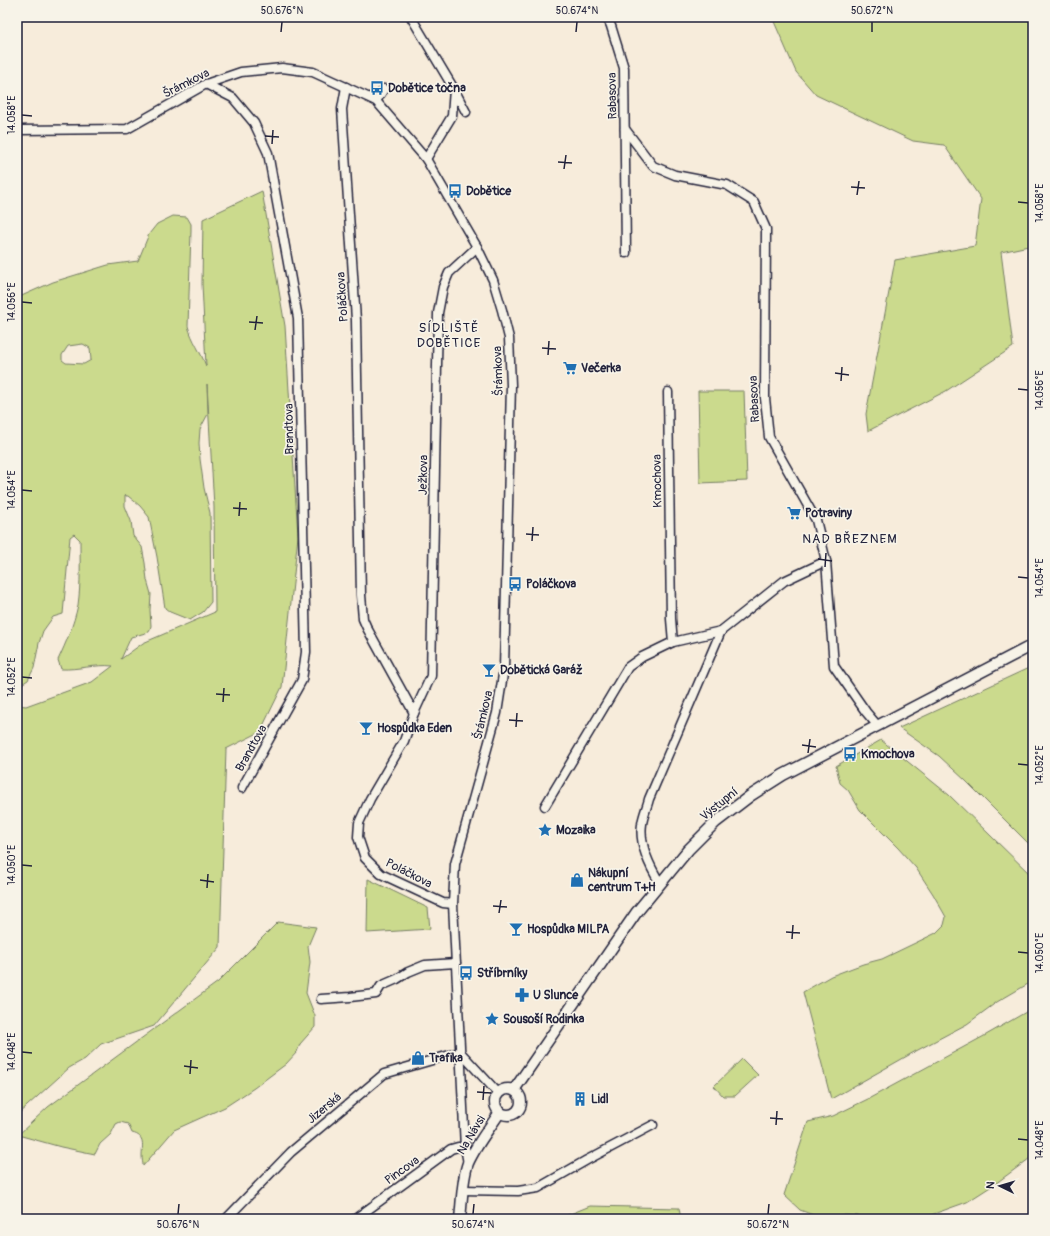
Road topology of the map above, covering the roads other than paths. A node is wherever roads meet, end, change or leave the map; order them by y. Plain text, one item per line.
1 (411, 17) edge
2 (607, 17) edge
3 (206, 84) junction
4 (346, 87) junction
5 (454, 88) junction
6 (384, 89) dead end
7 (376, 101) junction
8 (466, 112) dead end
9 (625, 129) junction
10 (17, 130) edge
11 (426, 159) junction
12 (477, 247) junction
13 (626, 253) dead end
14 (668, 392) dead end
15 (826, 561) junction
16 (721, 631) junction
17 (673, 642) junction
18 (1033, 645) edge
19 (414, 713) junction
20 (877, 726) junction
21 (242, 788) dead end
22 (545, 806) dead end
23 (660, 883) junction
24 (453, 904) junction
25 (456, 963) junction
26 (321, 999) dead end
27 (460, 1052) junction
28 (514, 1090) junction
29 (498, 1093) junction
30 (500, 1112) junction
31 (653, 1125) dead end
32 (464, 1148) junction
33 (468, 1164) junction
34 (463, 1190) junction
35 (226, 1219) edge
36 (355, 1219) edge
37 (460, 1219) edge

1 - 5 street
2 - 9 street, Rabasova
3 - 4 street, Šrámkova
3 - 10 street, Šrámkova
3 - 21 street, Brandtova
4 - 7 street, Šrámkova
4 - 19 street, Poláčkova
5 - 8 street
5 - 11 street
6 - 7 street
7 - 11 street, Šrámkova
9 - 13 street, Rabasova
9 - 15 street, Rabasova
11 - 12 street, Šrámkova
12 - 19 street, Ježkova
12 - 24 street, Šrámkova
14 - 17 street, Kmochova
15 - 16 street
15 - 20 street, Rabasova
16 - 17 street
16 - 23 street
17 - 22 street
18 - 20 street, Výstupní
19 - 24 street, Poláčkova
20 - 23 street, Výstupní
23 - 28 street, Výstupní
24 - 25 street, Šrámkova
25 - 26 street
25 - 27 street, Šrámkova
27 - 29 street
27 - 32 street, Šrámkova
27 - 35 street, Jizerská
28 - 29 street
28 - 30 street
29 - 30 street
30 - 33 street, Na Návsi
31 - 34 street
32 - 33 street, Šrámkova
32 - 36 street, Pincova
33 - 34 street, Na Návsi
34 - 37 street, Na Návsi

